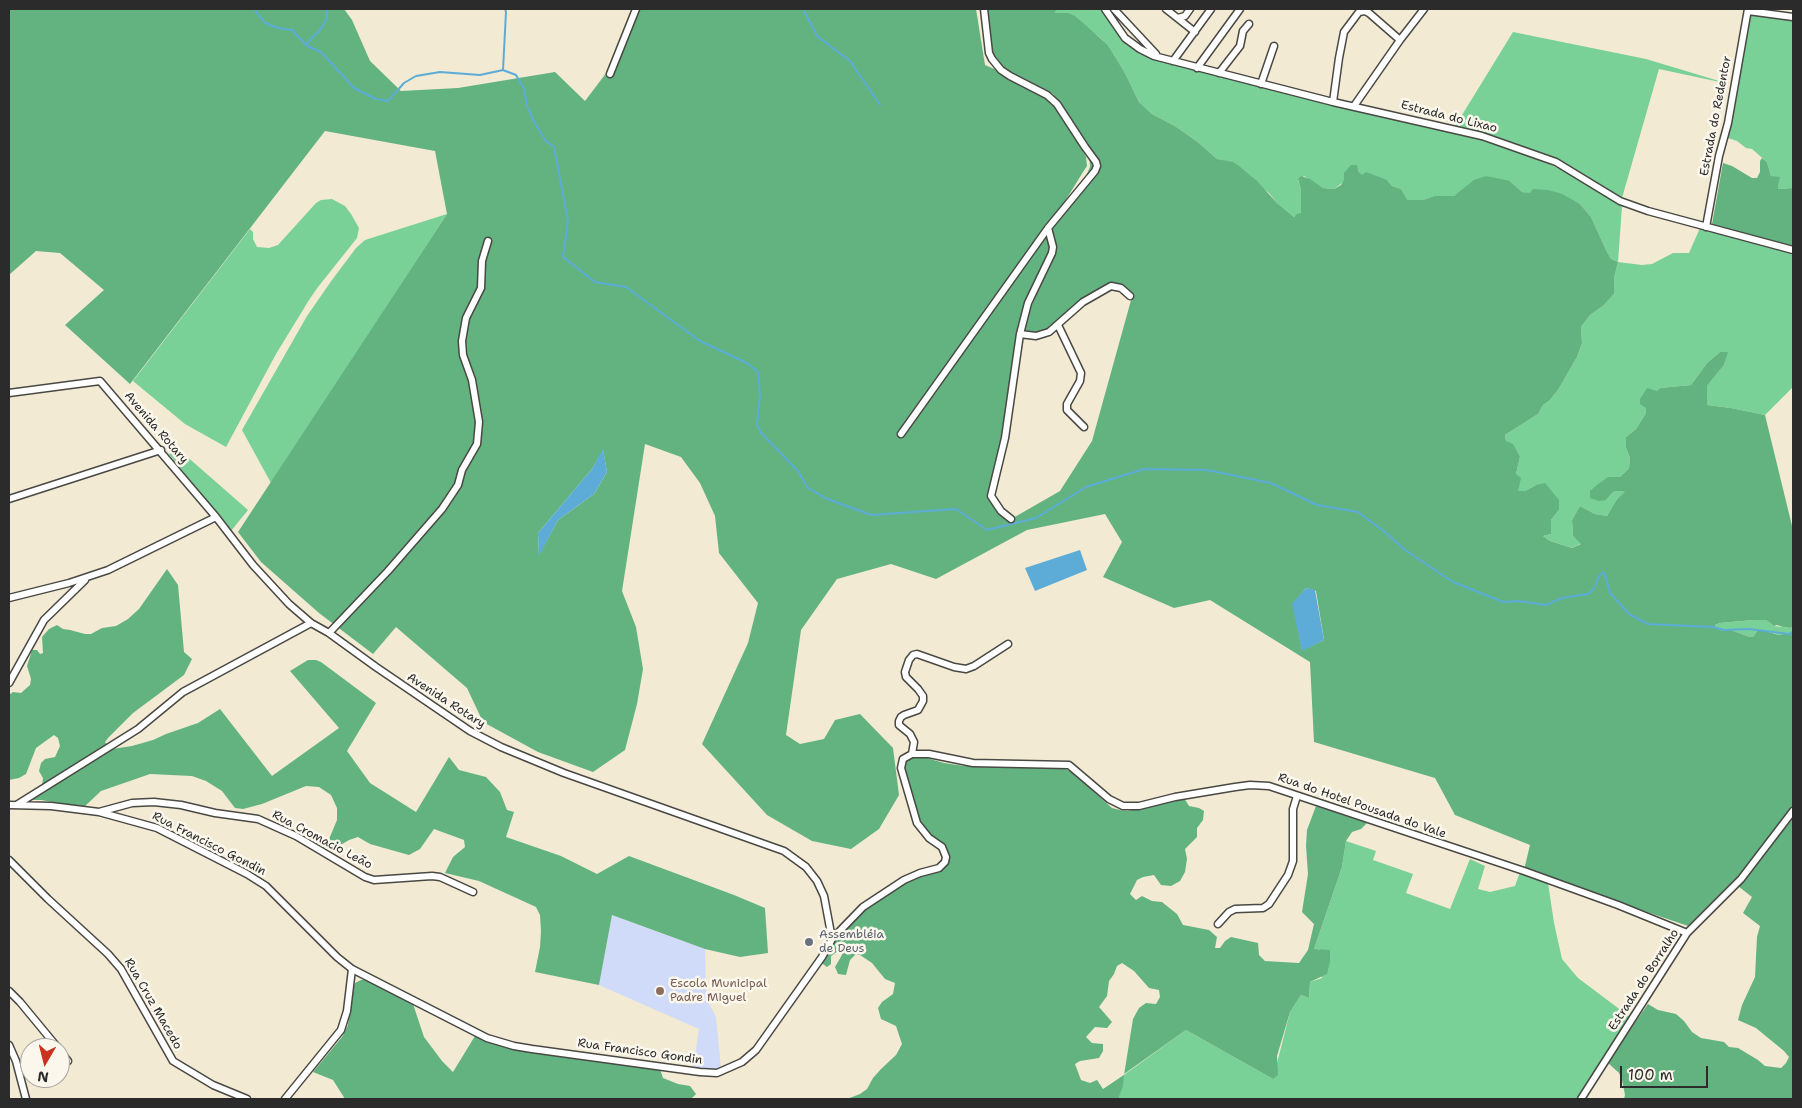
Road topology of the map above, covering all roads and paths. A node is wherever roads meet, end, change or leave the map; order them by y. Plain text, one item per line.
1 (636, 9) edge
2 (984, 9) edge
3 (1105, 9) edge
4 (1114, 9) edge
5 (1166, 9) edge
6 (1190, 9) edge
7 (1212, 9) edge
8 (1240, 9) edge
9 (1424, 9) edge
10 (1359, 10) edge
11 (1748, 10) edge
12 (1109, 15) junction
13 (1793, 17) edge
14 (1178, 18) junction
15 (1249, 24) dead end
16 (1194, 32) junction
17 (1400, 40) junction
18 (1274, 46) dead end
19 (1159, 57) junction
20 (1173, 61) junction
21 (1197, 68) junction
22 (1219, 73) junction
23 (610, 74) dead end
24 (1261, 84) junction
25 (1333, 102) junction
26 (1354, 106) junction
27 (1706, 226) junction
28 (1048, 228) junction
29 (488, 241) dead end
30 (1793, 250) edge
31 (1130, 296) dead end
32 (1058, 325) junction
33 (1020, 334) junction
34 (9, 393) edge
35 (1084, 427) dead end
36 (901, 434) dead end
37 (161, 450) junction
38 (9, 499) edge
39 (216, 517) junction
40 (1011, 519) dead end
41 (88, 578) junction
42 (9, 598) edge
43 (311, 622) junction
44 (329, 633) junction
45 (1008, 644) dead end
46 (9, 683) edge
47 (912, 754) junction
48 (1297, 796) junction
49 (18, 804) junction
50 (9, 805) edge
51 (1793, 811) edge
52 (99, 812) junction
53 (9, 860) edge
54 (473, 892) dead end
55 (1218, 924) dead end
56 (1687, 933) junction
57 (832, 939) junction
58 (352, 969) junction
59 (9, 991) edge
60 (50, 1038) edge
61 (9, 1045) edge
62 (26, 1099) edge
63 (247, 1099) edge
64 (285, 1099) edge
65 (1581, 1099) edge

1 - 23 street
2 - 28 street
3 - 12 street, Estrada do Lixao
4 - 12 street
4 - 19 street
5 - 14 street
6 - 14 street
7 - 16 street
8 - 21 street
9 - 17 street
10 - 17 street
10 - 25 street
11 - 13 street
11 - 27 street, Estrada do Redentor
12 - 19 street, Estrada do Lixao
14 - 16 street
15 - 22 street
16 - 20 street
17 - 26 street
18 - 24 street
19 - 20 street, Estrada do Lixao
20 - 21 street, Estrada do Lixao
21 - 22 street, Estrada do Lixao
22 - 24 street, Estrada do Lixao
24 - 25 street, Estrada do Lixao
25 - 26 street, Estrada do Lixao
26 - 27 street, Estrada do Lixao
27 - 30 street, Estrada do Lixao
28 - 33 street
28 - 36 street
29 - 44 street
31 - 32 street
32 - 33 street
32 - 35 street
33 - 40 street
34 - 37 street, Avenida Rotary
37 - 38 street
37 - 39 street, Avenida Rotary
39 - 41 street
39 - 43 street, Avenida Rotary
41 - 42 street
41 - 46 street
43 - 44 street, Avenida Rotary
43 - 49 street
44 - 57 street, Avenida Rotary
45 - 47 street
47 - 48 street, Rua do Hotel Pousada do Vale
47 - 57 street, Rua Francisco Gondin
48 - 55 street
48 - 56 street, Rua do Hotel Pousada do Vale
49 - 50 street, Rua Francisco Gondin
49 - 52 street, Rua Francisco Gondin
51 - 56 street, Estrada do Borralho
52 - 54 street, Rua Cromacio Leão
52 - 58 street, Rua Francisco Gondin
53 - 63 street, Rua Cruz Macedo
56 - 65 street, Estrada do Borralho
57 - 58 street, Rua Francisco Gondin
58 - 64 street
59 - 60 street
61 - 62 street

